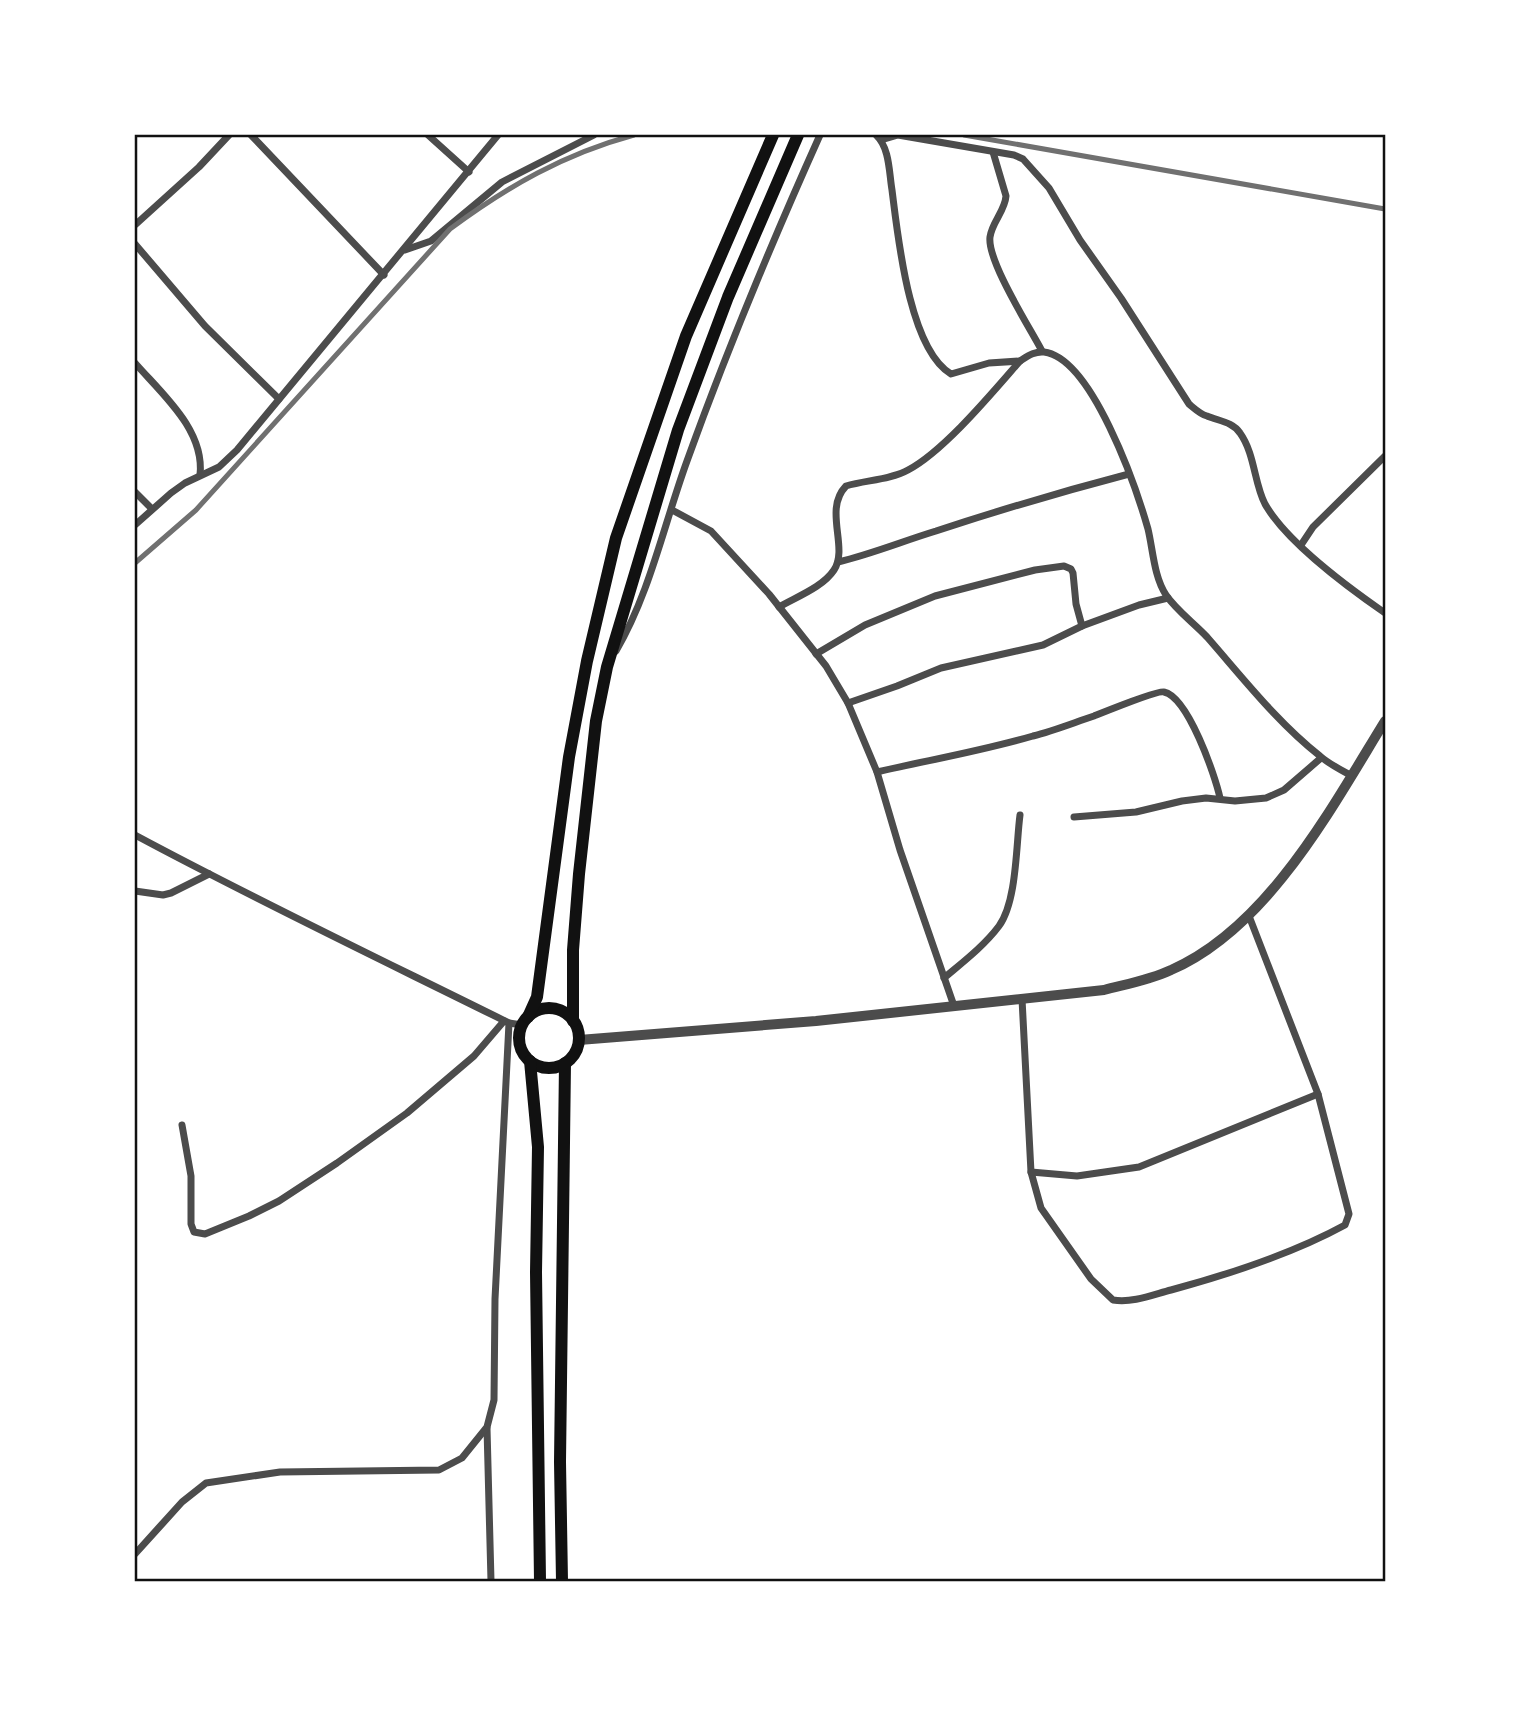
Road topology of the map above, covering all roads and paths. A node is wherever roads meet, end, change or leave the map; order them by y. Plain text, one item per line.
1 (229, 135) edge
2 (251, 135) edge
3 (428, 135) edge
4 (498, 135) edge
5 (594, 135) edge
6 (774, 135) edge
7 (798, 135) edge
8 (820, 135) edge
9 (879, 137) edge
10 (993, 152) junction
11 (469, 172) junction
12 (135, 225) edge
13 (135, 244) edge
14 (404, 250) junction
15 (384, 275) junction
16 (1042, 351) junction
17 (1020, 361) junction
18 (135, 363) edge
19 (279, 399) junction
20 (1385, 456) edge
21 (1129, 474) junction
22 (200, 475) junction
23 (135, 492) edge
24 (152, 509) junction
25 (672, 510) junction
26 (135, 525) edge
27 (1301, 545) junction
28 (838, 562) junction
29 (1168, 598) junction
30 (779, 607) junction
31 (1385, 613) edge
32 (1082, 626) junction
33 (816, 654) junction
34 (607, 667) junction
35 (848, 703) junction
36 (1385, 721) edge
37 (1321, 758) junction
38 (877, 772) junction
39 (1352, 776) junction
40 (1220, 798) junction
41 (1020, 815) dead end
42 (1074, 817) dead end
43 (135, 835) edge
44 (209, 874) junction
45 (135, 891) edge
46 (1249, 916) junction
47 (944, 978) junction
48 (1023, 999) junction
49 (954, 1006) junction
50 (573, 1021) junction
51 (516, 1022) junction
52 (579, 1040) junction
53 (530, 1061) junction
54 (565, 1063) junction
55 (1318, 1094) junction
56 (182, 1125) dead end
57 (1031, 1172) junction
58 (486, 1427) junction
59 (135, 1554) edge
60 (491, 1581) edge
61 (540, 1581) edge
62 (562, 1581) edge

1 - 12 street
2 - 15 street
3 - 11 street
4 - 11 street
5 - 14 street
6 - 51 main road
7 - 34 main road
8 - 25 street
9 - 10 street
9 - 17 street
10 - 16 street
10 - 27 street
11 - 14 street
13 - 19 street
14 - 15 street
15 - 19 street
16 - 17 street
16 - 21 street
17 - 28 street
18 - 22 street
19 - 22 street
20 - 27 street
21 - 28 street
21 - 29 street
22 - 24 street
23 - 24 street
24 - 26 street
25 - 30 street
25 - 34 street
27 - 31 street
28 - 30 street
29 - 32 street
29 - 37 street
30 - 33 street
32 - 33 street
32 - 35 street
33 - 35 street
34 - 50 main road
35 - 38 street
36 - 39 street
37 - 39 street
37 - 40 street
38 - 40 street
38 - 47 street
39 - 46 street
40 - 42 street
41 - 47 street
43 - 44 street
44 - 45 street
44 - 51 street
46 - 48 street
46 - 55 street
47 - 49 street
48 - 49 street
48 - 57 street
49 - 52 street
50 - 51 main road
50 - 52 main road
51 - 53 main road
51 - 56 street
51 - 58 street
52 - 54 main road
53 - 54 main road
53 - 61 main road
54 - 62 main road
55 - 57 street
55 - 57 street
58 - 59 street
58 - 60 street

